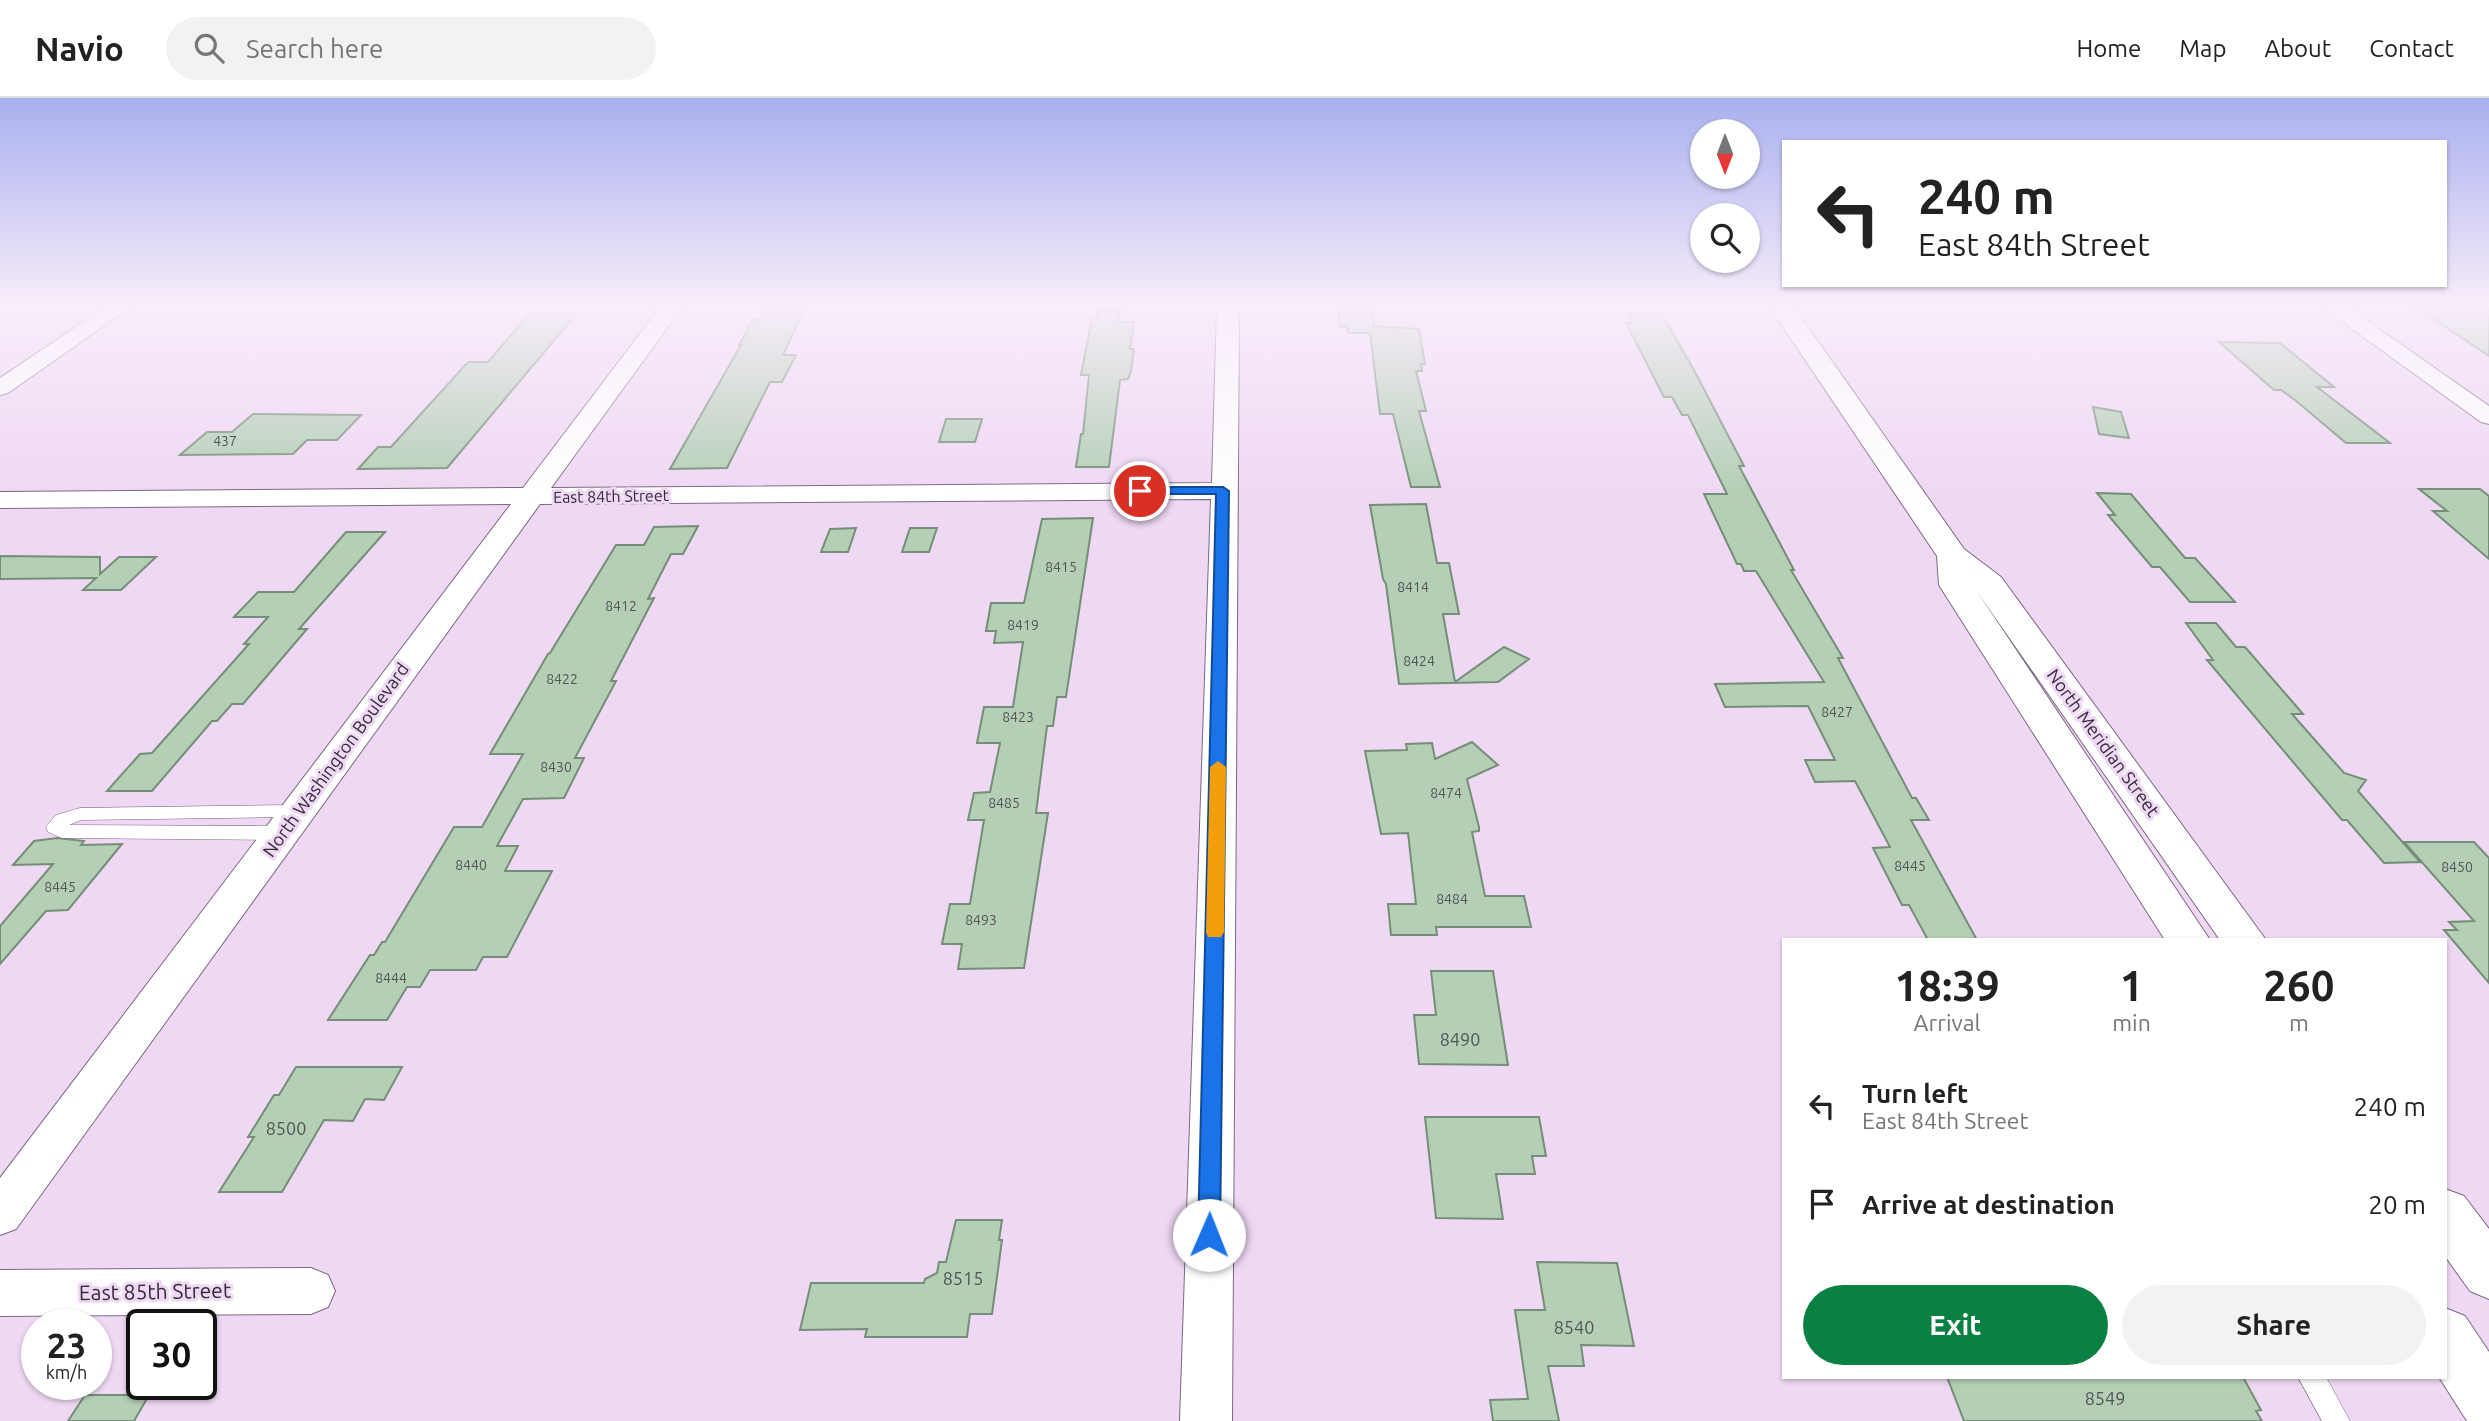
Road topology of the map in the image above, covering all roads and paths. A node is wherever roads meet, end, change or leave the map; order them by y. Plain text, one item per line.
1 (30, 368) edge
2 (626, 368) edge
3 (1226, 368) edge
4 (1823, 368) edge
5 (2420, 368) edge
6 (0, 388) edge
7 (2489, 417) edge
8 (1223, 491) junction
9 (529, 497) junction
10 (0, 500) edge
11 (1953, 556) junction
12 (289, 822) junction
13 (2187, 938) edge
14 (2243, 938) edge
15 (0, 1214) edge
16 (2447, 1216) edge
17 (2489, 1273) edge
18 (311, 1290) dead end
19 (0, 1293) edge
20 (2447, 1339) edge
21 (2312, 1379) edge
22 (2489, 1403) edge
23 (1206, 1421) edge
24 (2337, 1421) edge

1 - 6 street
2 - 9 street, North Washington Boulevard
3 - 8 street
4 - 11 main road, North Meridian Street
5 - 7 street
8 - 9 street, East 84th Street
8 - 23 street
9 - 10 street, East 84th Street
9 - 12 street, North Washington Boulevard
11 - 13 main road, North Meridian Street
11 - 14 main road, North Meridian Street
12 - 12 lane
12 - 15 street, North Washington Boulevard
16 - 17 main road
18 - 19 street, East 85th Street
20 - 22 main road
21 - 24 lane

